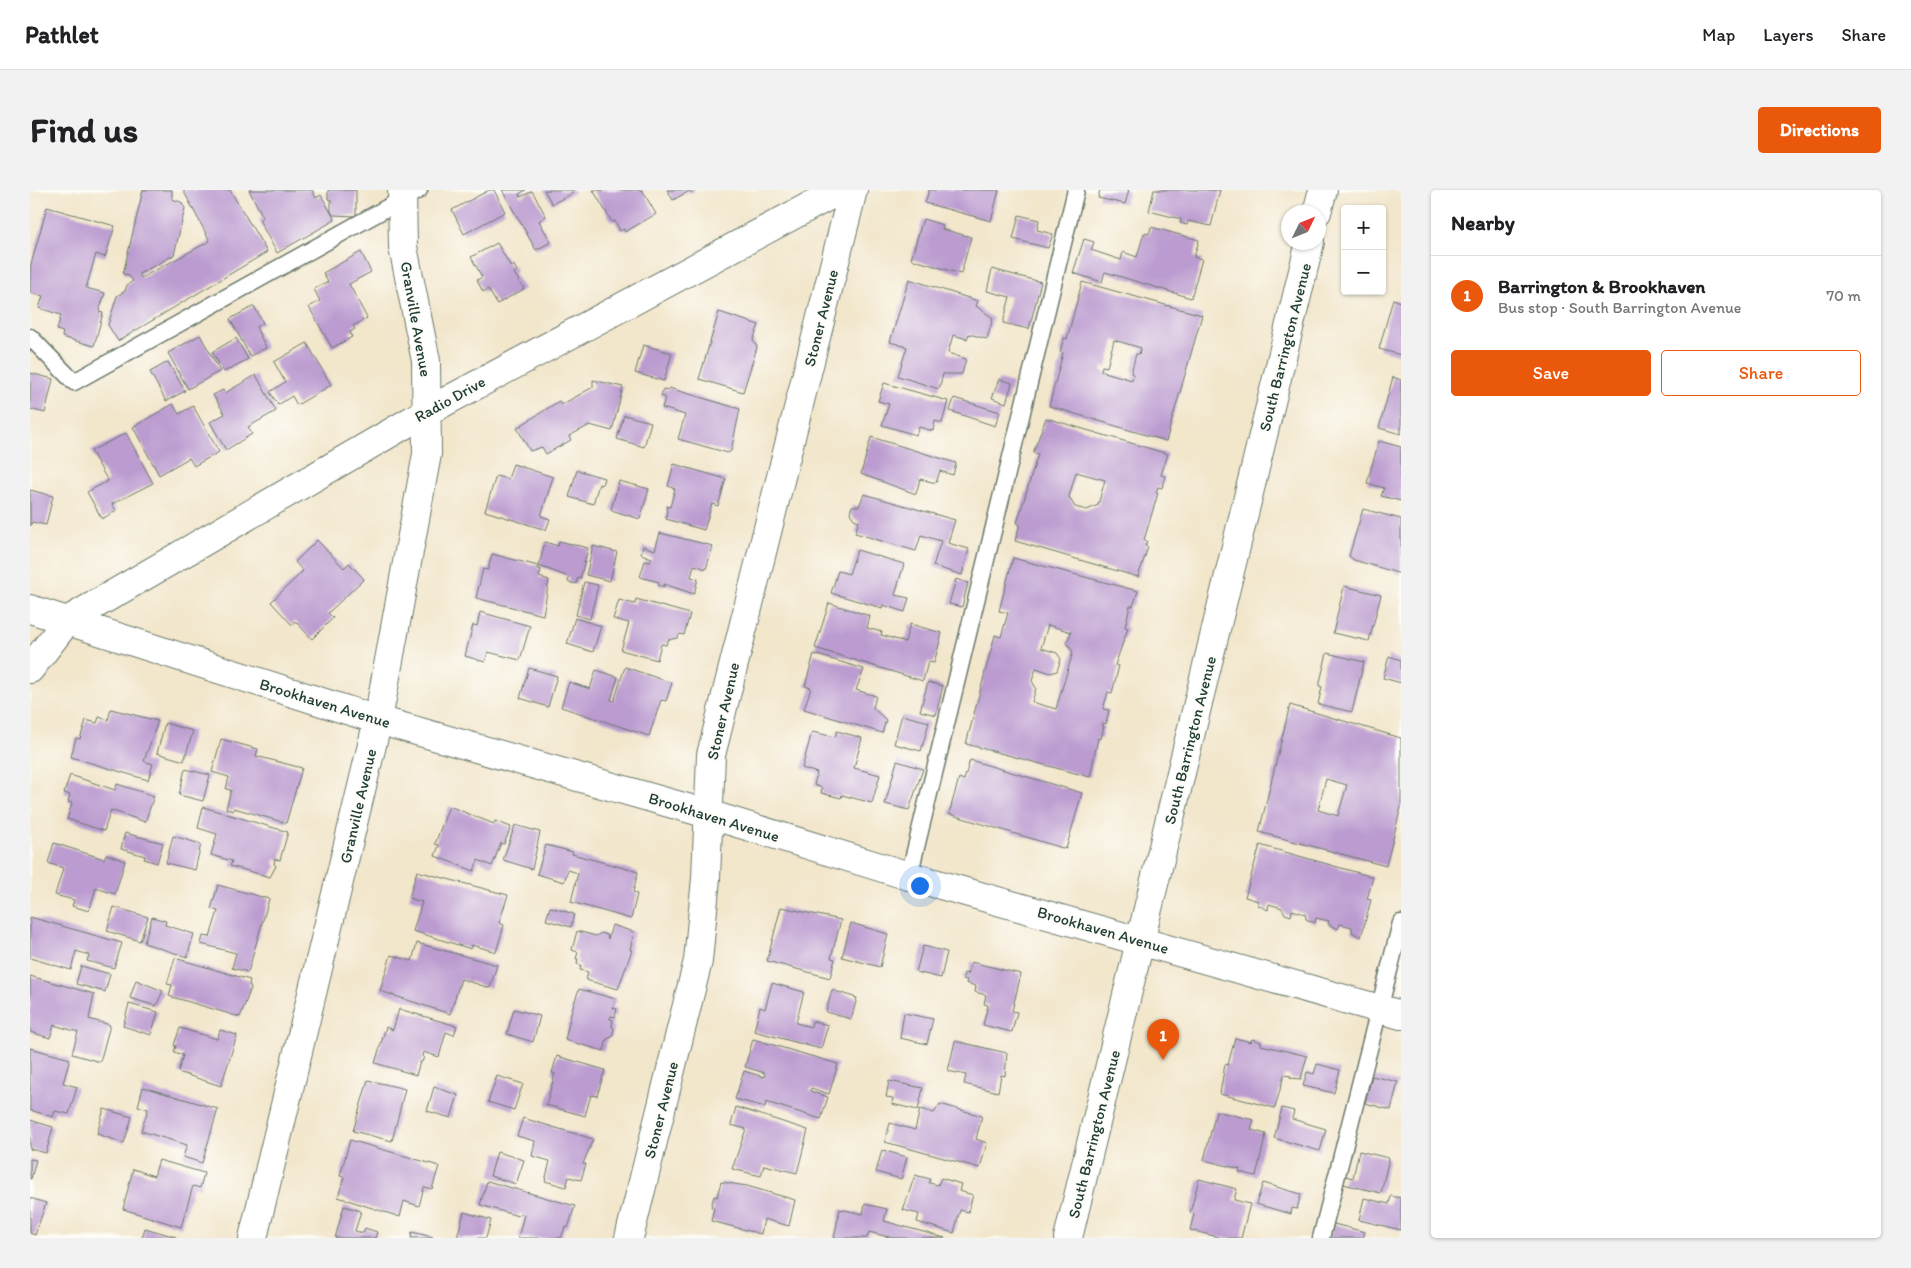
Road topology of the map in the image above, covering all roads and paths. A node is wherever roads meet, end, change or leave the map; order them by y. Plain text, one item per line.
1 (840, 190) edge
2 (853, 190) edge
3 (1076, 190) edge
4 (1323, 190) edge
5 (408, 193) edge
6 (1320, 205) edge
7 (1308, 250) edge
8 (30, 336) edge
9 (428, 411) junction
10 (30, 608) edge
11 (67, 620) junction
12 (30, 669) edge
13 (378, 720) junction
14 (708, 814) junction
15 (909, 876) junction
16 (1401, 923) edge
17 (1141, 941) junction
18 (1390, 1011) edge
19 (254, 1238) edge
20 (629, 1238) edge
21 (1068, 1238) edge
22 (1321, 1238) edge

1 - 9 street, Radio Drive
2 - 14 street, Stoner Avenue
3 - 15 lane
4 - 6 street
5 - 8 lane
5 - 9 street, Granville Avenue
7 - 17 street, South Barrington Avenue
9 - 11 street, Radio Drive
9 - 13 street, Granville Avenue
10 - 11 street, Brookhaven Avenue
11 - 12 street
11 - 13 street, Brookhaven Avenue
13 - 14 street, Brookhaven Avenue
13 - 19 street, Granville Avenue
14 - 15 street, Brookhaven Avenue
14 - 20 street, Stoner Avenue
15 - 17 street, Brookhaven Avenue
16 - 18 lane
17 - 18 street, Brookhaven Avenue
17 - 21 street, South Barrington Avenue
18 - 22 lane

